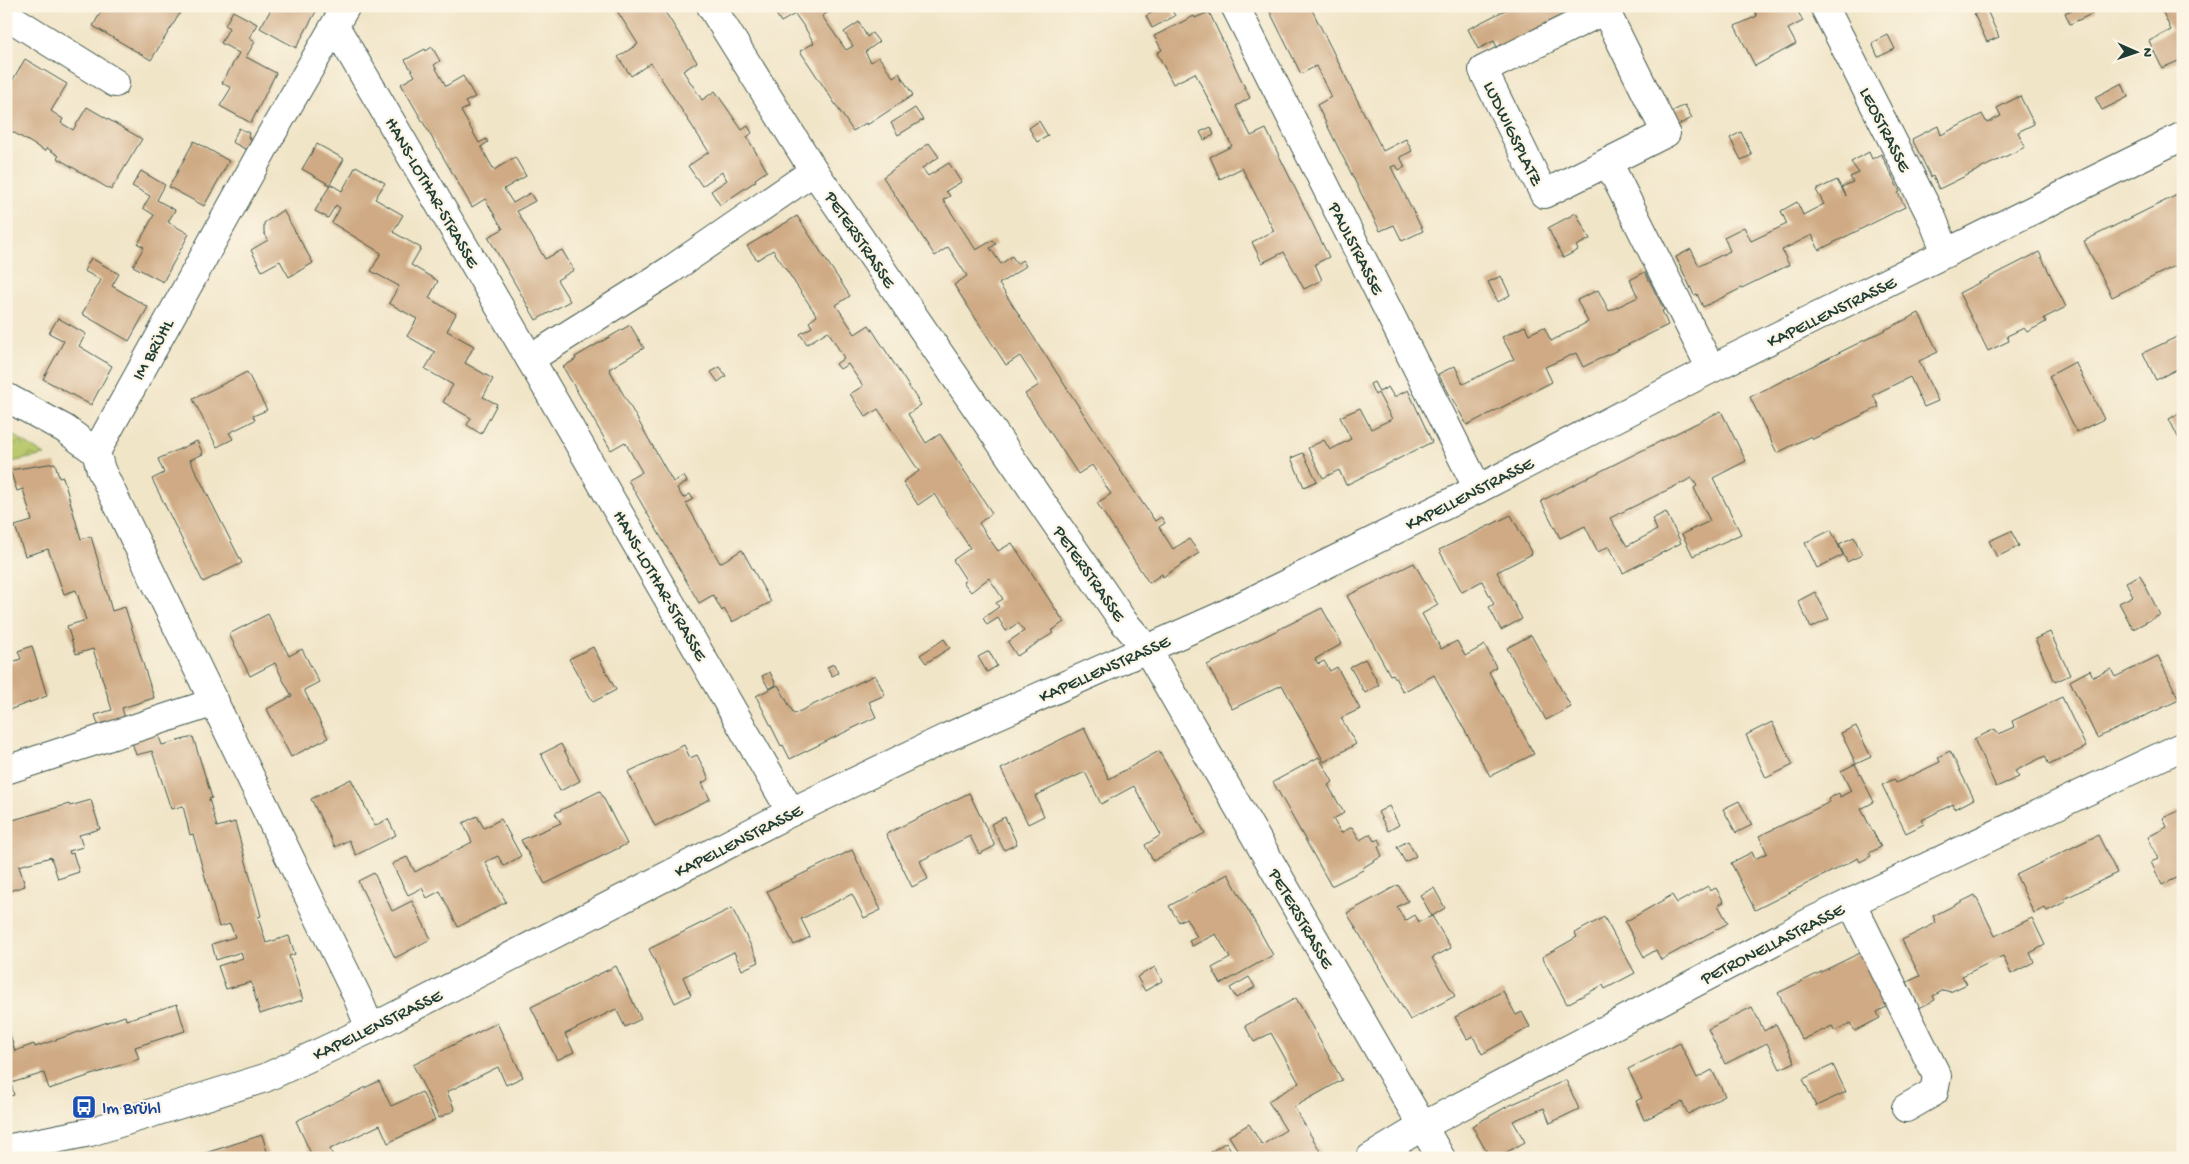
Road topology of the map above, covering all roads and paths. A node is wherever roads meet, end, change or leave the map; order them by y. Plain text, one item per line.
1 (711, 6) edge
2 (1235, 6) edge
3 (1824, 6) edge
4 (6, 15) edge
5 (341, 16) edge
6 (115, 82) dead end
7 (2183, 136) edge
8 (1608, 162) junction
9 (814, 171) junction
10 (1946, 253) junction
11 (530, 359) junction
12 (1712, 369) junction
13 (6, 397) edge
14 (96, 452) junction
15 (1478, 489) junction
16 (1147, 649) junction
17 (215, 702) junction
18 (2183, 746) edge
19 (6, 770) edge
20 (791, 812) junction
21 (1851, 902) junction
22 (370, 1029) junction
23 (1906, 1108) dead end
24 (1423, 1126) junction
25 (6, 1149) edge
26 (1370, 1158) edge
27 (1441, 1158) edge

1 - 9 street, PETERSTRASSE
2 - 15 street, PAULSTRASSE
3 - 10 street, LEOSTRASSE
4 - 6 street
5 - 11 street, HANS-LOTHAR-STRASSE
5 - 14 street, IM BRÜHL
7 - 10 street, KAPELLENSTRASSE
8 - 8 street, LUDWIGSPLATZ
8 - 12 street
9 - 11 street
9 - 16 street, PETERSTRASSE
10 - 12 street, KAPELLENSTRASSE
11 - 20 street, HANS-LOTHAR-STRASSE
12 - 15 street, KAPELLENSTRASSE
13 - 14 street
14 - 17 street
15 - 16 street, KAPELLENSTRASSE
16 - 20 street, KAPELLENSTRASSE
16 - 24 street, PETERSTRASSE
17 - 19 street
17 - 22 street
18 - 21 street, PETRONELLASTRASSE
20 - 22 street, KAPELLENSTRASSE
21 - 23 street
21 - 24 street, PETRONELLASTRASSE
22 - 25 street, KAPELLENSTRASSE
24 - 26 street, PETRONELLASTRASSE
24 - 27 street, PETERSTRASSE

